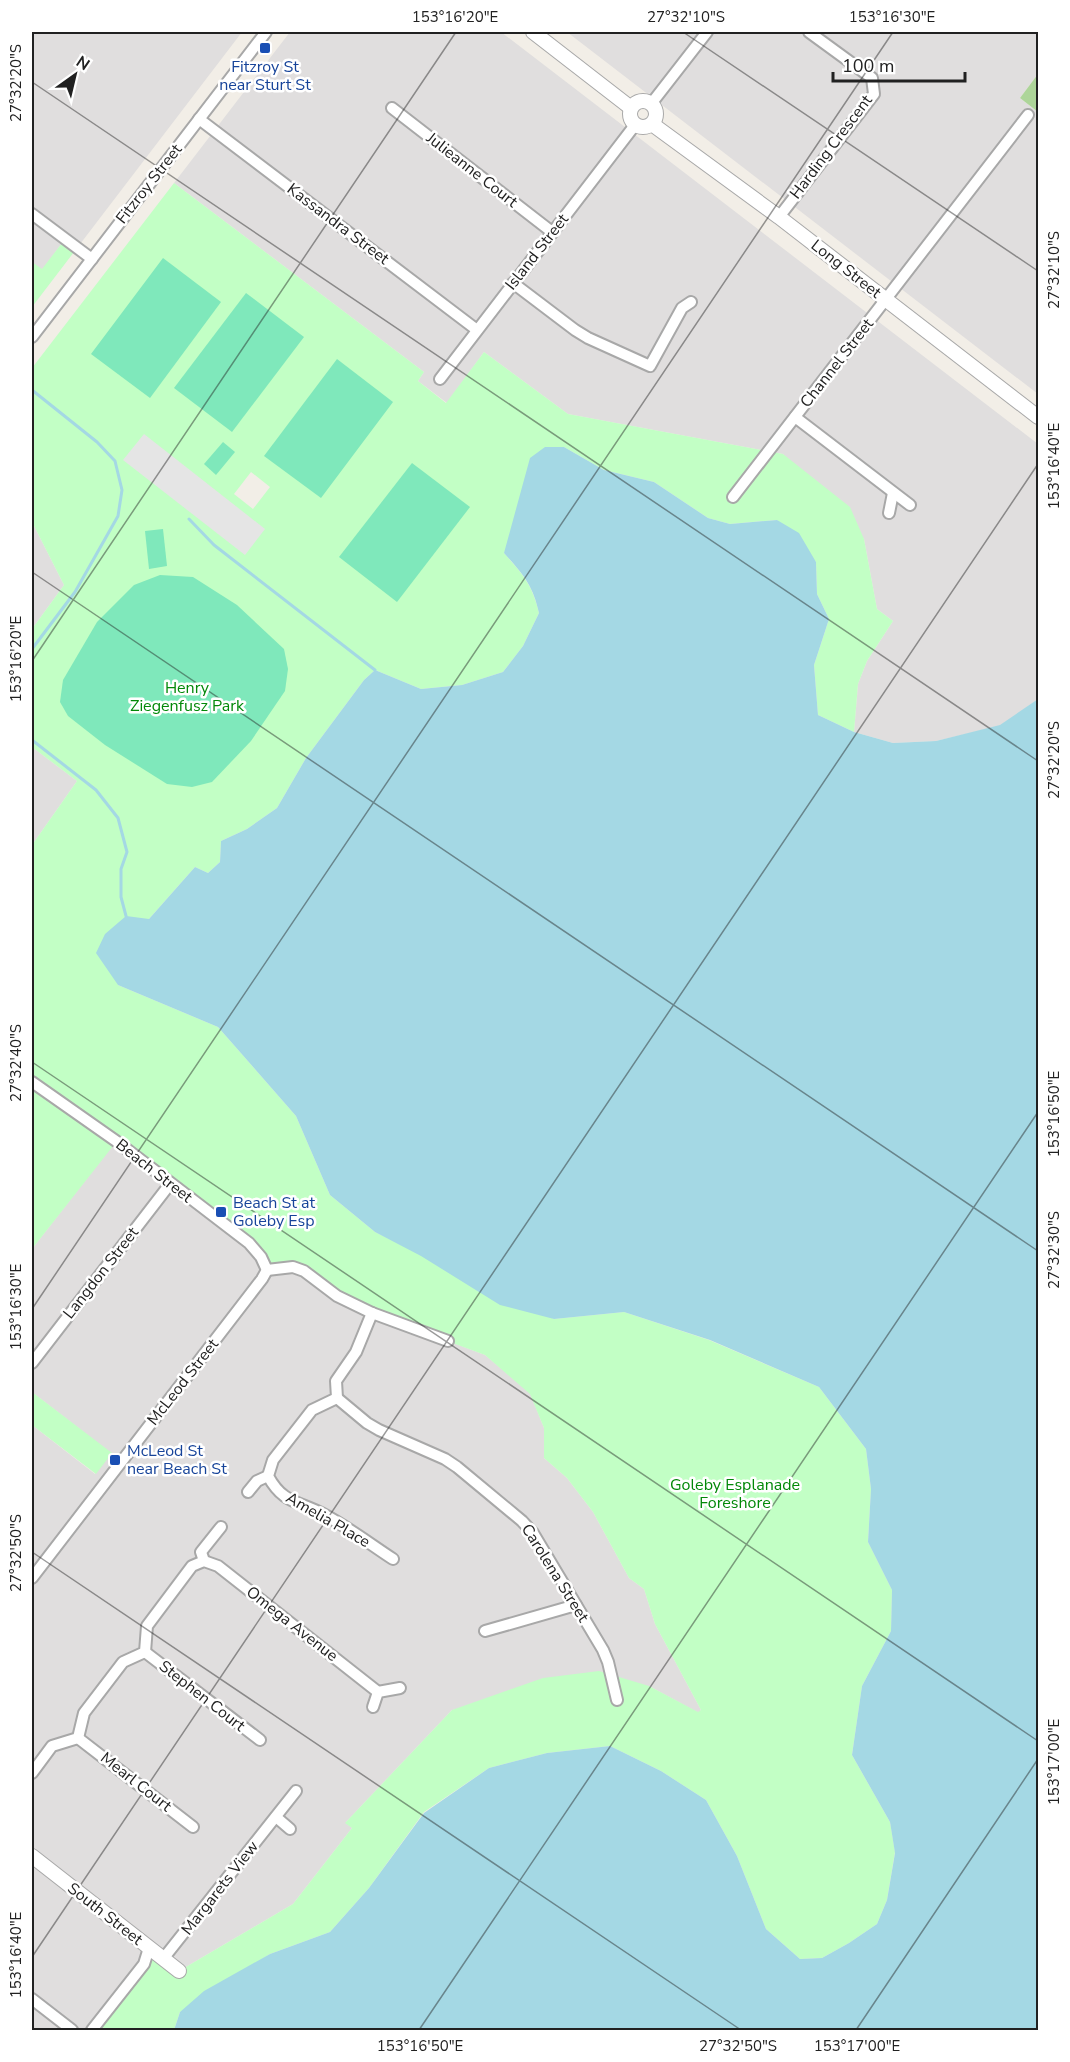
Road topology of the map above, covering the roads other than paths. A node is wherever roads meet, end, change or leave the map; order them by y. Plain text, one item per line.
1 (266, 32) edge
2 (533, 32) edge
3 (707, 32) edge
4 (809, 32) edge
5 (651, 104) junction
6 (392, 108) dead end
7 (631, 108) junction
8 (1028, 116) dead end
9 (199, 118) junction
10 (652, 123) junction
11 (635, 125) junction
12 (32, 214) edge
13 (778, 217) junction
14 (552, 232) junction
15 (92, 259) junction
16 (513, 283) junction
17 (886, 300) junction
18 (691, 302) dead end
19 (477, 330) junction
20 (32, 337) edge
21 (440, 379) dead end
22 (795, 417) junction
23 (1038, 417) edge
24 (893, 493) junction
25 (733, 497) dead end
26 (910, 505) dead end
27 (889, 513) dead end
28 (32, 1082) edge
29 (170, 1184) junction
30 (267, 1270) junction
31 (372, 1313) junction
32 (448, 1341) dead end
33 (32, 1363) edge
34 (336, 1398) junction
35 (268, 1476) junction
36 (248, 1492) dead end
37 (220, 1527) dead end
38 (393, 1559) dead end
39 (204, 1561) junction
40 (32, 1578) edge
41 (576, 1605) junction
42 (485, 1631) dead end
43 (145, 1652) junction
44 (400, 1688) dead end
45 (378, 1692) junction
46 (617, 1700) dead end
47 (373, 1707) dead end
48 (78, 1738) junction
49 (260, 1740) dead end
50 (32, 1773) edge
51 (296, 1791) dead end
52 (276, 1817) junction
53 (193, 1827) dead end
54 (290, 1828) dead end
55 (32, 1856) edge
56 (149, 1948) junction
57 (163, 1959) junction
58 (178, 1971) dead end
59 (32, 1999) edge
60 (72, 2031) edge
61 (92, 2031) edge

1 - 9 street, Fitzroy Street
2 - 7 street
3 - 5 street
4 - 13 street, Harding Crescent
5 - 7 street
5 - 10 street
6 - 14 street, Julieanne Court
7 - 11 street
8 - 17 street, Channel Street
9 - 15 street, Fitzroy Street
9 - 19 street, Kassandra Street
10 - 11 street
10 - 13 street, Long Street
11 - 14 street, Island Street
12 - 15 street
13 - 17 street, Long Street
14 - 16 street, Island Street
15 - 20 street, Fitzroy Street
16 - 18 street
16 - 19 street, Island Street
17 - 22 street, Channel Street
17 - 23 street, Long Street
19 - 21 street, Island Street
22 - 24 street
22 - 25 street, Channel Street
24 - 26 street
24 - 27 street
28 - 29 street, Beach Street
29 - 30 street, Beach Street
29 - 33 street, Langdon Street
30 - 31 street
30 - 40 street, McLeod Street
31 - 32 street
31 - 34 street
34 - 35 street
34 - 41 street, Carolena Street
35 - 36 street
35 - 38 street, Amelia Place
37 - 39 street
39 - 43 street
39 - 45 street, Omega Avenue
41 - 42 street
41 - 46 street, Carolena Street
43 - 48 street
43 - 49 street, Stephen Court
44 - 45 street
45 - 47 street
48 - 50 street
48 - 53 street, Mearl Court
51 - 52 street, Margarets View
52 - 54 street
52 - 57 street, Margarets View
55 - 56 street, South Street
56 - 57 street, South Street
56 - 61 street
57 - 58 street, South Street
59 - 60 street

